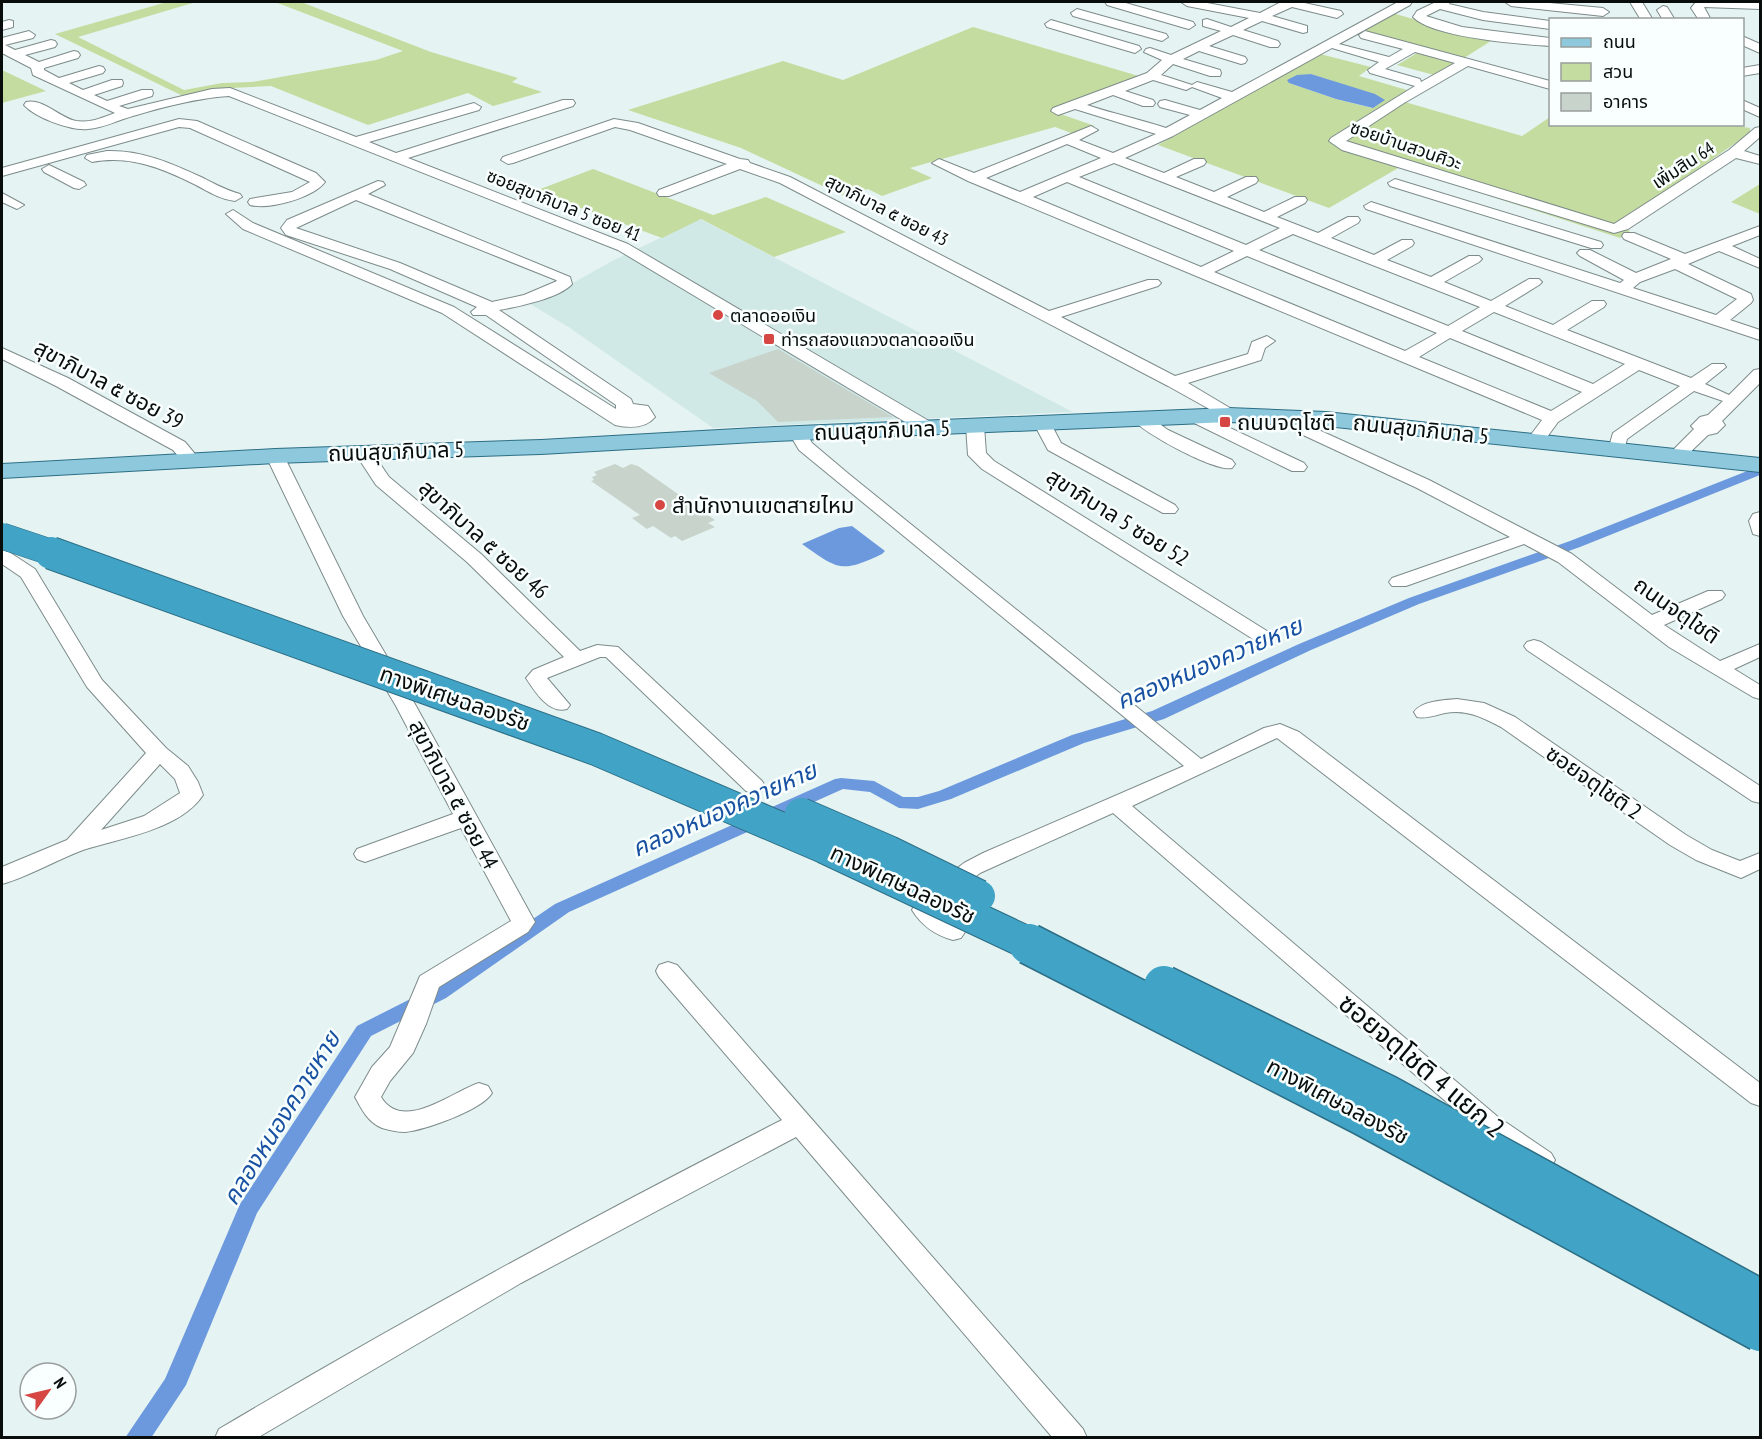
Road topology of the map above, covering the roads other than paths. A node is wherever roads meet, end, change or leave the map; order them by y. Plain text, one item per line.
1 (1106, 2) edge
2 (1187, 2) edge
3 (1290, 2) edge
4 (1406, 2) edge
5 (1510, 2) edge
6 (1636, 2) edge
7 (1441, 3) edge
8 (1726, 4) junction
9 (1761, 6) edge
10 (1079, 7) edge
11 (1602, 11) edge
12 (1337, 14) dead end
13 (1262, 16) junction
14 (1752, 17) dead end
15 (1646, 18) edge
16 (1704, 18) edge
17 (1207, 23) dead end
18 (1549, 24) edge
19 (1189, 25) dead end
20 (1231, 31) junction
21 (29, 35) dead end
22 (1365, 35) dead end
23 (1162, 36) dead end
24 (1186, 39) dead end
25 (1744, 41) edge
26 (2, 42) edge
27 (1549, 42) edge
28 (1337, 43) junction
29 (1274, 44) dead end
30 (51, 45) dead end
31 (1200, 45) junction
32 (2, 48) edge
33 (1414, 48) junction
34 (1135, 49) dead end
35 (1759, 49) edge
36 (1744, 50) edge
37 (1150, 52) dead end
38 (14, 54) junction
39 (1262, 54) dead end
40 (74, 55) dead end
41 (1172, 59) junction
42 (1241, 60) dead end
43 (1390, 61) junction
44 (1466, 62) junction
45 (1295, 63) junction
46 (38, 66) junction
47 (1761, 69) edge
48 (99, 70) dead end
49 (1215, 72) dead end
50 (1744, 72) edge
51 (1152, 76) junction
52 (59, 82) junction
53 (117, 82) dead end
54 (1415, 82) dead end
55 (1549, 84) edge
56 (1113, 91) junction
57 (147, 93) dead end
58 (84, 94) junction
59 (1233, 96) junction
60 (568, 103) dead end
61 (1148, 103) dead end
62 (1165, 104) dead end
63 (1744, 104) edge
64 (31, 105) dead end
65 (1075, 105) junction
66 (105, 106) junction
67 (474, 108) dead end
68 (1058, 111) dead end
69 (127, 113) junction
70 (1761, 113) edge
71 (1201, 114) junction
72 (1746, 123) dead end
73 (1091, 130) dead end
74 (1168, 133) junction
75 (1758, 134) edge
76 (1068, 140) junction
77 (357, 141) junction
78 (1734, 153) junction
79 (396, 157) junction
80 (1115, 158) junction
81 (508, 160) dead end
82 (1761, 160) edge
83 (1199, 162) dead end
84 (939, 163) dead end
85 (743, 164) junction
86 (49, 169) junction
87 (2, 172) edge
88 (973, 178) junction
89 (1068, 178) junction
90 (1163, 178) junction
91 (1251, 180) dead end
92 (2, 182) edge
93 (1395, 183) dead end
94 (79, 185) dead end
95 (378, 185) dead end
96 (199, 187) junction
97 (664, 193) dead end
98 (357, 195) junction
99 (2, 197) edge
100 (1020, 197) junction
101 (1214, 198) junction
102 (1300, 200) dead end
103 (245, 201) junction
104 (17, 205) dead end
105 (1371, 206) dead end
106 (220, 209) junction
107 (1265, 217) junction
108 (1353, 220) dead end
109 (1293, 228) junction
110 (1761, 230) edge
111 (1626, 231) junction
112 (1319, 238) junction
113 (1407, 243) dead end
114 (1596, 245) junction
115 (1720, 246) junction
116 (1247, 250) junction
117 (1473, 259) dead end
118 (1375, 260) junction
119 (1679, 261) junction
120 (1761, 264) edge
121 (1562, 270) junction
122 (1202, 272) junction
123 (1635, 279) junction
124 (1431, 283) junction
125 (1153, 284) dead end
126 (1622, 289) junction
127 (1598, 304) dead end
128 (1491, 307) junction
129 (496, 308) junction
130 (1049, 316) junction
131 (1720, 320) junction
132 (469, 322) junction
133 (1554, 331) junction
134 (1450, 332) junction
135 (1761, 335) edge
136 (1267, 341) dead end
137 (2, 353) edge
138 (1407, 357) junction
139 (1637, 364) junction
140 (1718, 367) dead end
141 (1761, 374) edge
142 (1174, 382) junction
143 (1692, 385) junction
144 (1595, 391) junction
145 (1721, 396) dead end
146 (1192, 415) junction
147 (1229, 415) junction
148 (1279, 417) junction
149 (1140, 418) junction
150 (1552, 418) junction
151 (1042, 423) junction
152 (631, 426) junction
153 (975, 426) junction
154 (928, 428) junction
155 (798, 433) junction
156 (1536, 440) junction
157 (1617, 450) junction
158 (364, 453) junction
159 (275, 456) junction
160 (1676, 456) junction
161 (191, 460) junction
162 (1226, 464) dead end
163 (1758, 465) edge
164 (1298, 467) dead end
165 (2, 471) edge
166 (1169, 509) dead end
167 (2, 518) edge
168 (1761, 518) edge
169 (1761, 531) edge
170 (2, 537) edge
171 (1524, 538) junction
172 (2, 556) edge
173 (1399, 582) dead end
174 (1715, 595) dead end
175 (1649, 624) junction
176 (1260, 635) dead end
177 (1534, 646) dead end
178 (1761, 650) edge
179 (576, 658) junction
180 (1720, 668) junction
181 (1761, 693) edge
182 (560, 705) dead end
183 (1424, 712) dead end
184 (158, 753) junction
185 (1199, 768) junction
186 (754, 786) dead end
187 (1761, 796) edge
188 (1114, 803) junction
189 (465, 818) junction
190 (75, 845) junction
191 (365, 854) dead end
192 (1761, 860) edge
193 (2, 876) edge
194 (953, 932) dead end
195 (668, 971) dead end
196 (479, 1093) dead end
197 (1761, 1096) edge
198 (800, 1123) junction
199 (1761, 1280) edge
200 (1761, 1300) edge
201 (1761, 1331) edge
202 (230, 1437) edge
203 (1072, 1437) edge

1 - 19 street
2 - 13 street
3 - 12 street
3 - 13 street
4 - 28 street
5 - 11 street
6 - 15 street
7 - 18 street
7 - 27 street
8 - 9 street
8 - 14 street
8 - 16 street
10 - 23 street
10 - 34 street
13 - 20 street
13 - 28 street
17 - 20 street
20 - 29 street
20 - 31 street
21 - 26 street
22 - 33 street
24 - 31 street
25 - 35 street
28 - 43 street
28 - 45 street
30 - 38 street
31 - 41 street
31 - 42 street
32 - 38 street
33 - 43 street
33 - 44 street
35 - 36 street
37 - 41 street
38 - 46 street
39 - 45 street
40 - 46 street
41 - 49 street
41 - 51 street
43 - 54 street
44 - 55 street
44 - 111 street, ซอยบ้านสวนศิวะ
45 - 59 street
46 - 52 street
47 - 50 street
48 - 52 street
51 - 56 street
51 - 59 street
52 - 58 street
53 - 58 street
56 - 61 street
56 - 65 street
57 - 66 street
58 - 66 street
59 - 71 street
60 - 79 street
62 - 71 street
63 - 70 street
64 - 69 street
65 - 68 street
65 - 74 street
66 - 69 street
67 - 77 street
69 - 77 street, ซอยสุขาภิบาล 5 ซอย 41
71 - 74 street
72 - 75 street
73 - 76 street
74 - 80 street
75 - 78 street, เพิ่มสิน 64
76 - 80 street
76 - 88 street
77 - 79 street, ซอยสุขาภิบาล 5 ซอย 41
78 - 82 street
78 - 111 street, เพิ่มสิน 64
79 - 154 street, ซอยสุขาภิบาล 5 ซอย 41
80 - 89 street
80 - 90 street
81 - 85 street, สุขาภิบาล ๕ ซอย 43
83 - 90 street
84 - 88 street
85 - 97 street
85 - 130 street, สุขาภิบาล ๕ ซอย 43
86 - 92 street
86 - 94 street
86 - 96 street
87 - 103 street
88 - 100 street
89 - 100 street
89 - 116 street
90 - 101 street
91 - 101 street
93 - 114 street
95 - 98 street
96 - 103 street
96 - 106 street
98 - 129 street
98 - 129 street
99 - 104 street
100 - 122 street
101 - 107 street
102 - 107 street
103 - 106 street
103 - 106 street
103 - 132 street
105 - 121 street
106 - 132 street
107 - 109 street
108 - 112 street
109 - 112 street
109 - 116 street
110 - 115 street
111 - 119 street
112 - 118 street
113 - 118 street
114 - 121 street
114 - 123 street
115 - 119 street
115 - 120 street
116 - 122 street
116 - 134 street
117 - 124 street
118 - 124 street
119 - 123 street
119 - 131 street
121 - 126 street
121 - 128 street
122 - 138 street
123 - 126 street
124 - 128 street
125 - 130 street
126 - 131 street
127 - 133 street
128 - 133 street
128 - 134 street
129 - 132 street
129 - 152 street
130 - 142 street, สุขาภิบาล ๕ ซอย 43
131 - 135 street
132 - 152 street
133 - 139 street
134 - 138 street
134 - 144 street
136 - 142 street
137 - 161 street, สุขาภิบาล ๕ ซอย 39
138 - 150 street
139 - 143 street
139 - 144 street
140 - 143 street
141 - 160 street
142 - 147 street, สุขาภิบาล ๕ ซอย 43
143 - 145 street
143 - 157 street
144 - 150 street
146 - 147 main road, ถนนสุขาภิบาล 5
146 - 149 main road, ถนนสุขาภิบาล 5
146 - 164 street
147 - 148 main road, ถนนสุขาภิบาล 5
148 - 156 main road, ถนนสุขาภิบาล 5
148 - 171 street, ถนนจตุโชติ
149 - 151 main road, ถนนสุขาภิบาล 5
149 - 162 street
150 - 156 street
151 - 153 main road, ถนนสุขาภิบาล 5
151 - 166 street
152 - 155 main road, ถนนสุขาภิบาล 5
152 - 158 main road, ถนนสุขาภิบาล 5
153 - 154 main road, ถนนสุขาภิบาล 5
153 - 176 street, สุขาภิบาล 5 ซอย 52
154 - 155 main road, ถนนสุขาภิบาล 5
155 - 185 street
156 - 157 main road, ถนนสุขาภิบาล 5
157 - 160 main road, ถนนสุขาภิบาล 5
158 - 159 main road, ถนนสุขาภิบาล 5
158 - 179 street, สุขาภิบาล ๕ ซอย 46
159 - 161 main road, ถนนสุขาภิบาล 5
159 - 189 street, สุขาภิบาล ๕ ซอย 44
160 - 163 main road, ถนนสุขาภิบาล 5
161 - 165 main road, ถนนสุขาภิบาล 5
167 - 200 highway, ทางพิเศษฉลองรัช, bridge
168 - 169 street
170 - 201 highway, ทางพิเศษฉลองรัช, bridge
171 - 173 street
171 - 175 street, ถนนจตุโชติ
172 - 184 street
174 - 175 street
175 - 180 street, ถนนจตุโชติ
177 - 187 street
178 - 180 street
179 - 182 street
179 - 186 street
180 - 181 street, ถนนจตุโชติ
183 - 192 street, ซอยจตุโชติ 2
184 - 190 street
184 - 190 street
185 - 188 street
185 - 197 street
188 - 194 street
188 - 199 street, ซอยจตุโชติ 4 แยก 2
189 - 191 street
189 - 196 street, สุขาภิบาล ๕ ซอย 44
190 - 193 street
195 - 198 street
198 - 202 street
198 - 203 street

